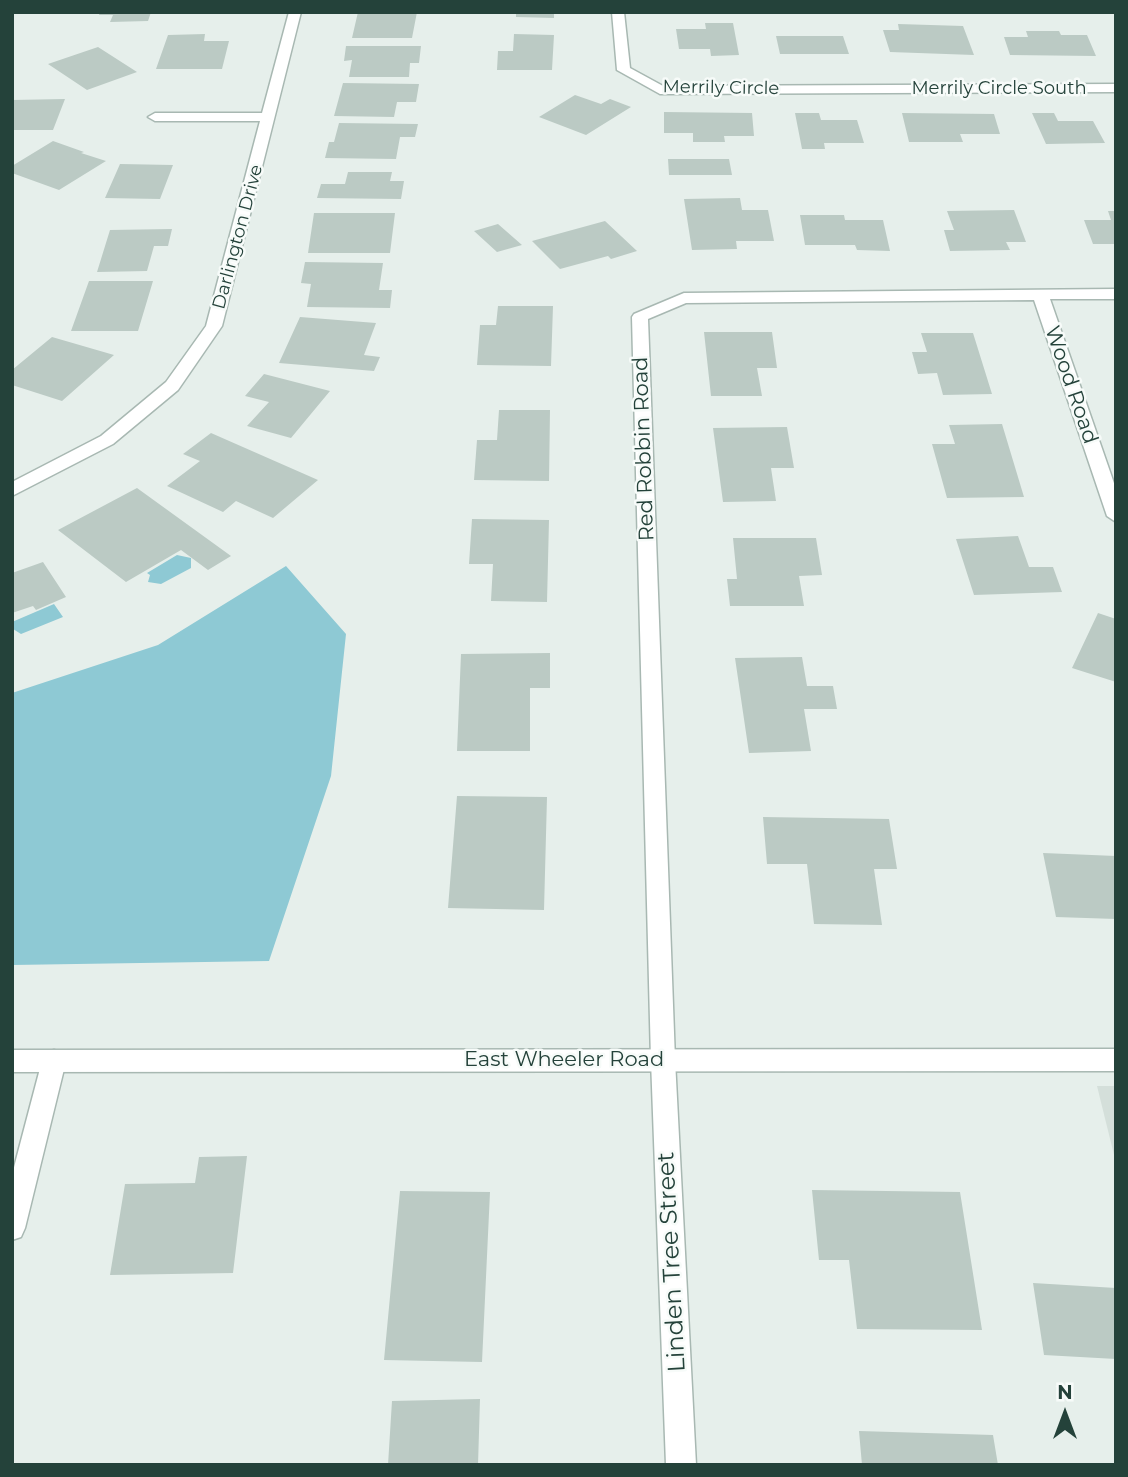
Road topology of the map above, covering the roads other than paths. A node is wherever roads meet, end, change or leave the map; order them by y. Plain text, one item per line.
1 (295, 12) edge
2 (618, 12) edge
3 (881, 89) joint
4 (1116, 89) edge
5 (155, 117) dead end
6 (269, 117) junction
7 (1040, 294) junction
8 (1116, 294) edge
9 (12, 490) edge
10 (1116, 516) edge
11 (663, 1060) junction
12 (1116, 1060) edge
13 (12, 1061) edge
14 (54, 1061) junction
15 (12, 1228) edge
16 (681, 1465) edge

1 - 6 street, Darlington Drive
2 - 3 street, Merrily Circle
3 - 4 street, Merrily Circle South
5 - 6 street
6 - 9 street, Darlington Drive
7 - 8 street, Red Robbin Road
7 - 10 street, Wood Road
7 - 11 street, Red Robbin Road
11 - 12 street, East Wheeler Road
11 - 14 street, East Wheeler Road
11 - 16 street, Linden Tree Street
13 - 14 street, East Wheeler Road
14 - 15 street

